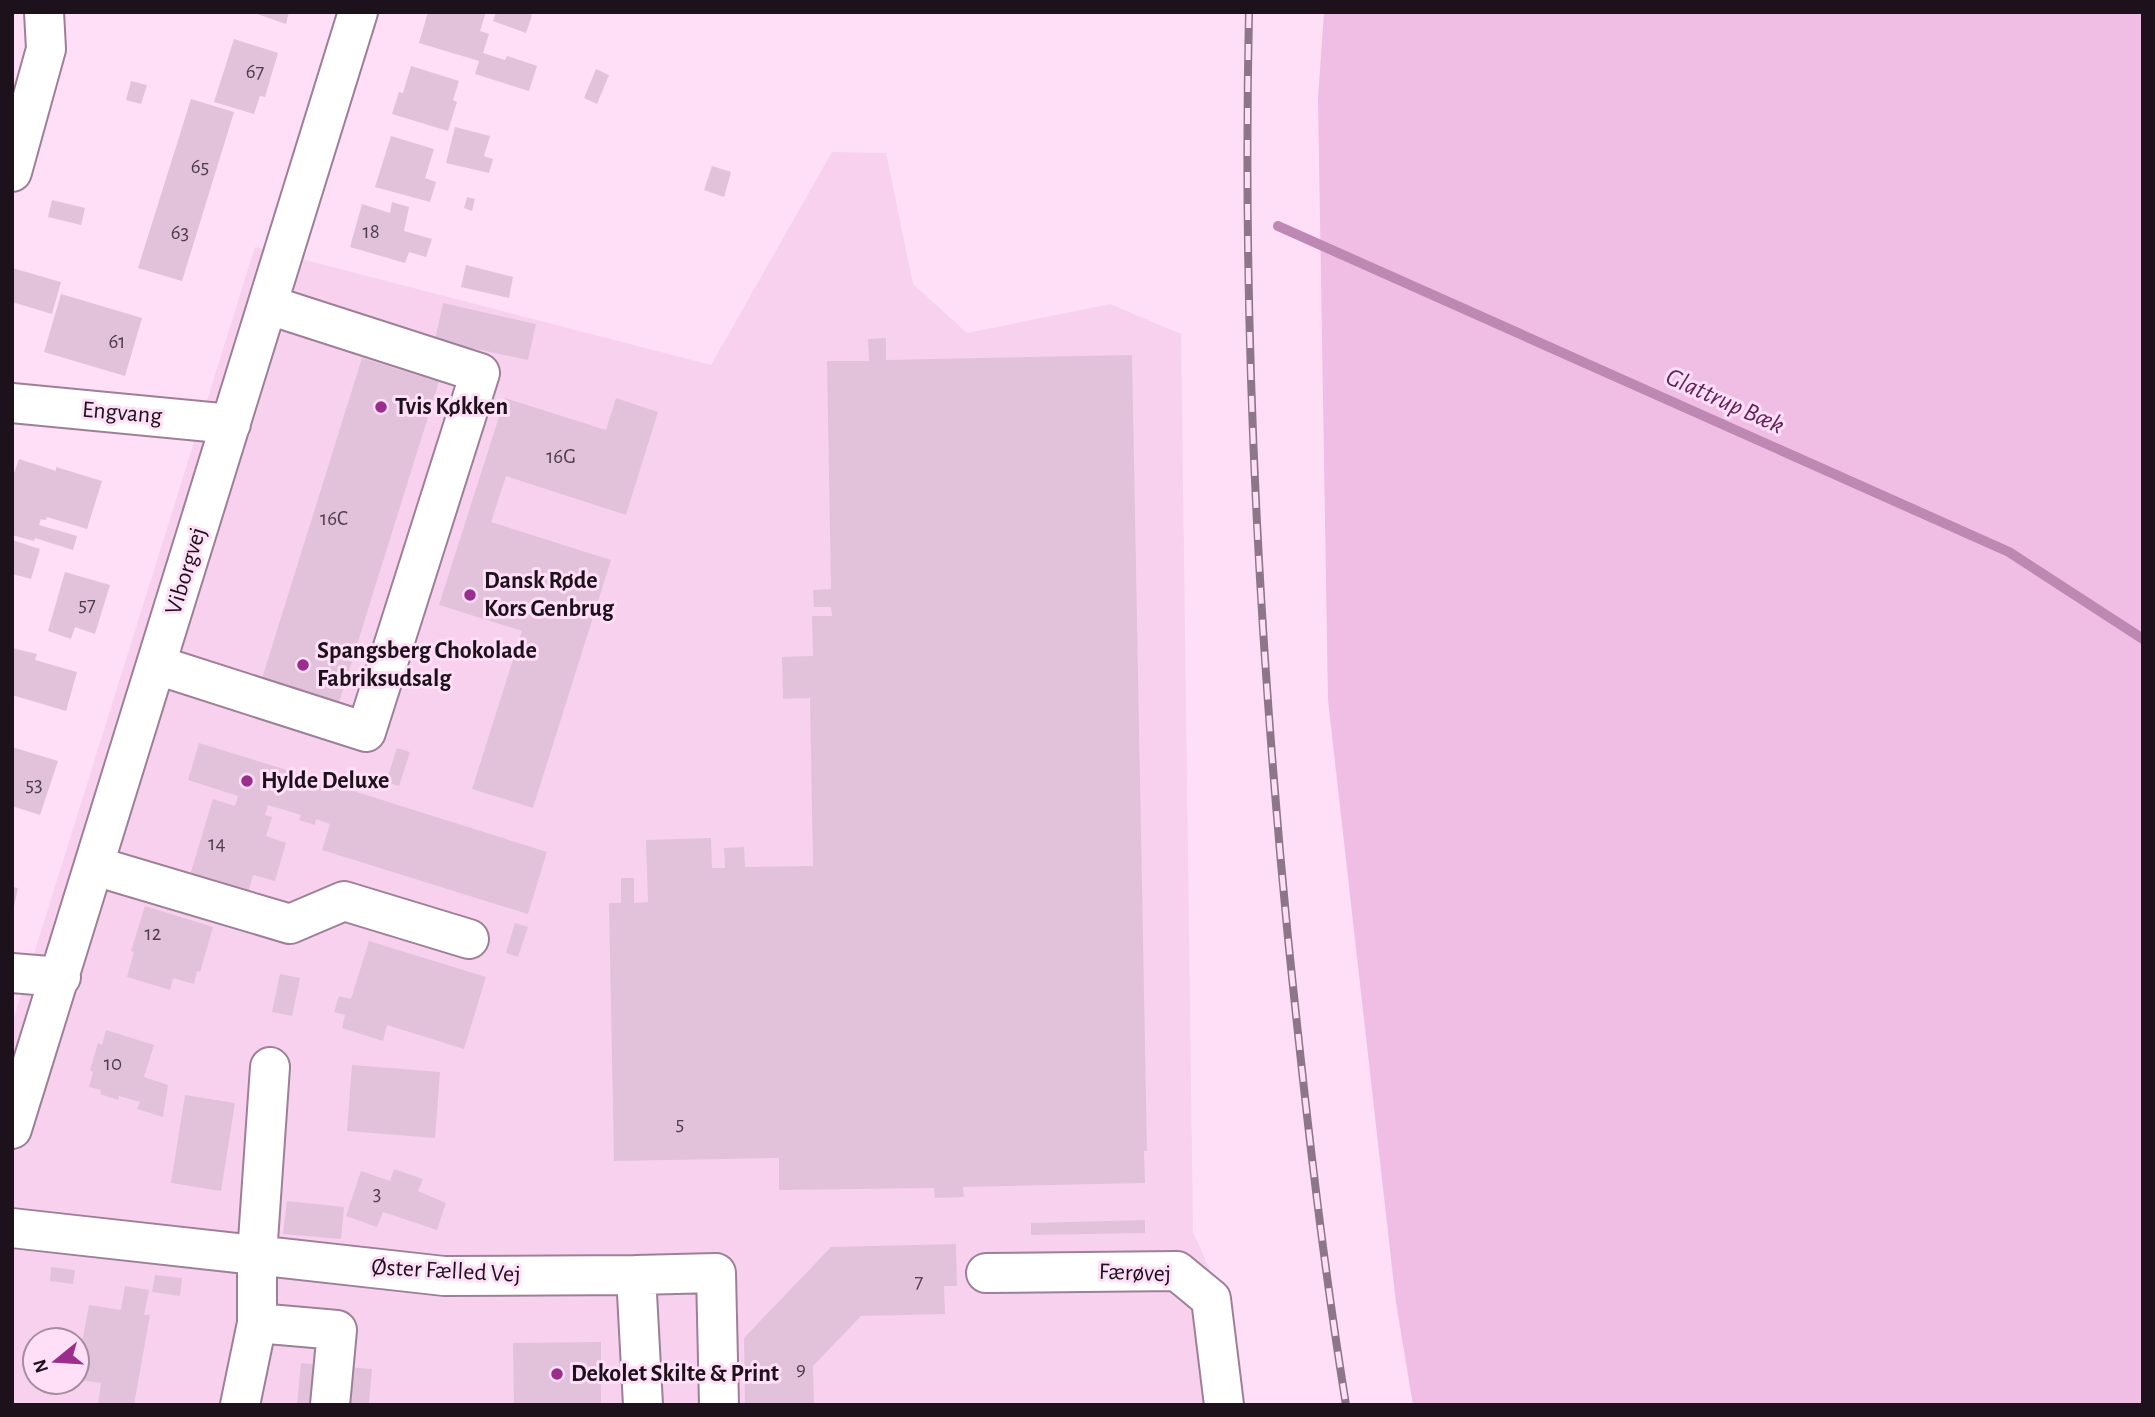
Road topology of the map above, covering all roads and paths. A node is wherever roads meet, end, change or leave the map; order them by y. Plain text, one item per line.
1 (44, 12) edge
2 (358, 12) edge
3 (12, 172) edge
4 (269, 305) junction
5 (12, 404) edge
6 (231, 424) junction
7 (157, 665) junction
8 (95, 866) junction
9 (469, 939) dead end
10 (12, 973) edge
11 (61, 977) junction
12 (270, 1067) dead end
13 (12, 1129) edge
14 (12, 1228) edge
15 (257, 1255) junction
16 (986, 1273) dead end
17 (636, 1275) junction
18 (257, 1323) junction
19 (240, 1405) edge
20 (330, 1405) edge
21 (643, 1405) edge
22 (719, 1405) edge
23 (1224, 1405) edge

1 - 3 street
2 - 4 street, Viborgvej
4 - 6 street, Viborgvej
4 - 7 street
5 - 6 street, Engvang
6 - 7 street, Viborgvej
7 - 8 street, Viborgvej
8 - 9 street
8 - 11 street, Viborgvej
10 - 11 street
11 - 13 street, Viborgvej
12 - 15 street
14 - 15 street, Øster Fælled Vej
15 - 17 street, Øster Fælled Vej
15 - 18 street
16 - 23 street, Færøvej
17 - 21 street
17 - 22 street, Øster Fælled Vej
18 - 19 street
18 - 20 street

